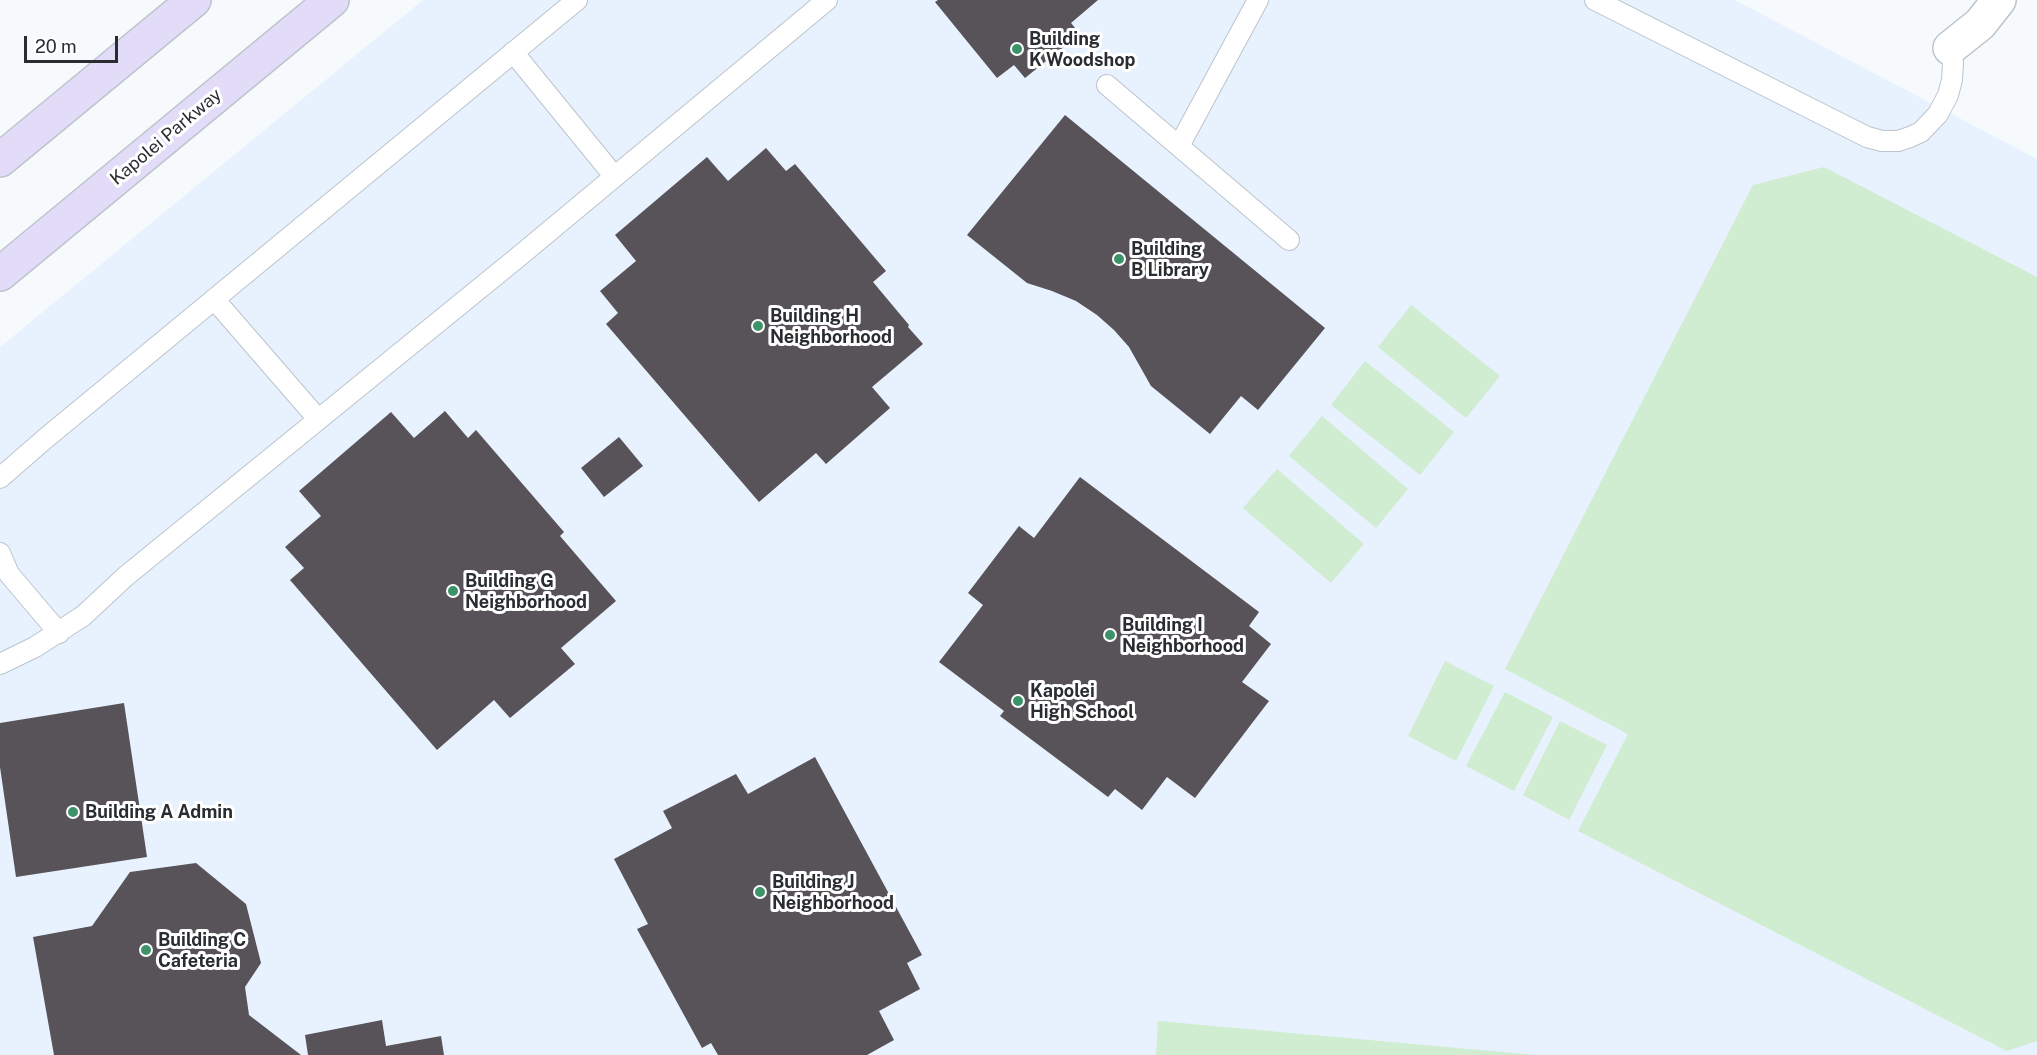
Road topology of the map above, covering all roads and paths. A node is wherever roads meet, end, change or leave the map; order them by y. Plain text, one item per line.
1 (194, 0) edge
2 (332, 0) edge
3 (577, 0) edge
4 (826, 0) edge
5 (1258, 0) edge
6 (1595, 0) edge
7 (1999, 0) edge
8 (1950, 48) joint
9 (513, 52) junction
10 (1107, 85) dead end
11 (1179, 146) junction
12 (0, 160) edge
13 (615, 176) junction
14 (1289, 240) dead end
15 (0, 274) edge
16 (214, 299) junction
17 (318, 419) junction
18 (0, 478) edge
19 (0, 553) edge
20 (5, 572) edge
21 (59, 633) junction
22 (0, 664) edge

1 - 12 main road
2 - 15 main road, Kapolei Parkway
3 - 9 lane
4 - 13 lane
5 - 11 lane
6 - 8 lane
7 - 8 street
9 - 13 lane
9 - 16 lane
10 - 11 lane
11 - 14 lane
13 - 17 lane
16 - 17 lane
16 - 18 lane
17 - 21 lane
19 - 20 lane
20 - 21 lane
21 - 22 lane

